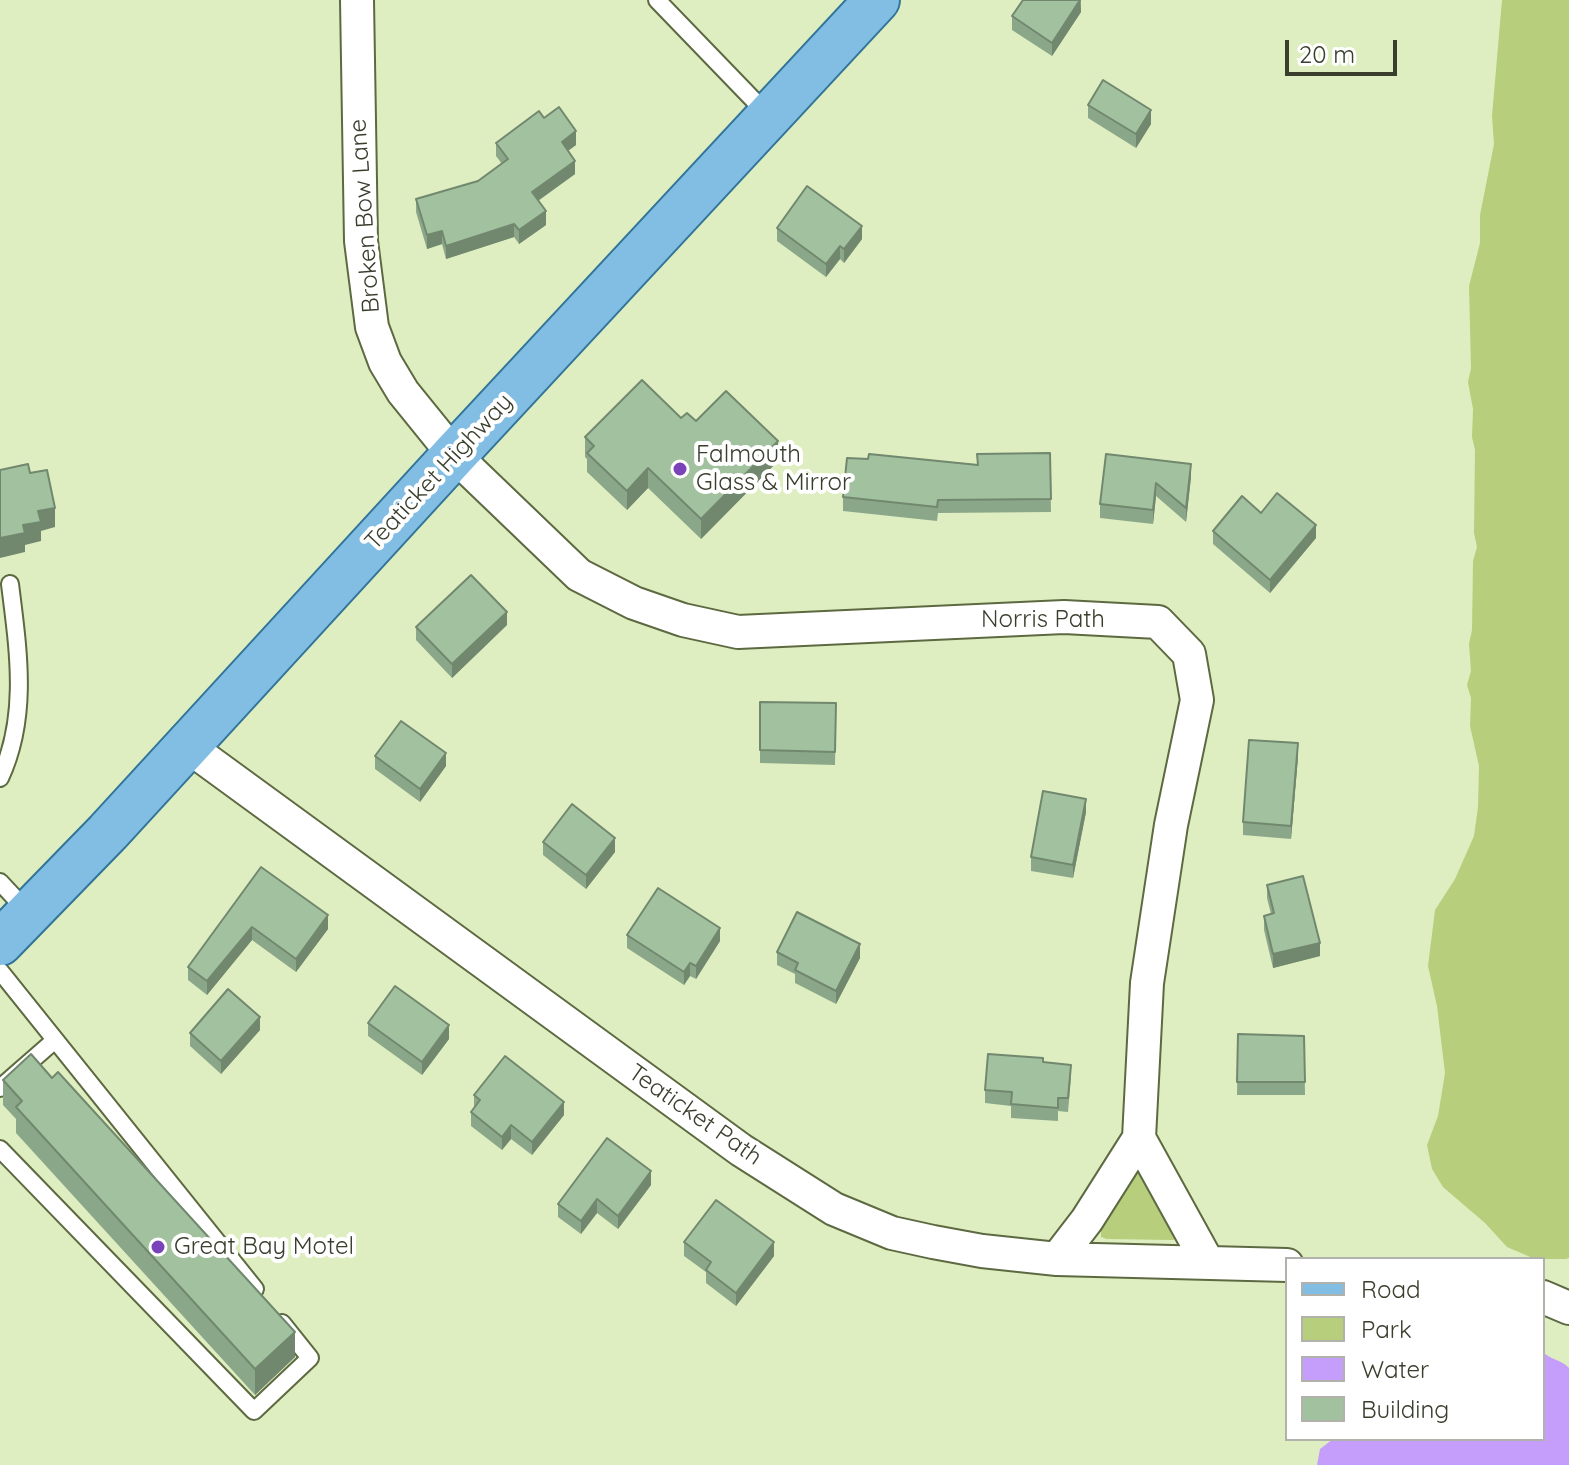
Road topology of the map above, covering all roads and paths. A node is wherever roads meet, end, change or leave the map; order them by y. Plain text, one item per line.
1 (357, 0) edge
2 (657, 0) edge
3 (877, 0) edge
4 (770, 117) junction
5 (454, 455) junction
6 (10, 584) dead end
7 (186, 745) junction
8 (0, 778) edge
9 (9, 912) edge
10 (0, 971) edge
11 (55, 1040) junction
12 (0, 1088) edge
13 (1139, 1138) junction
14 (0, 1149) edge
15 (1057, 1259) junction
16 (1208, 1263) junction
17 (1285, 1265) edge
18 (1545, 1298) edge
19 (1569, 1308) edge

1 - 5 street, Broken Bow Lane
2 - 4 lane
3 - 4 main road, Teaticket Highway
4 - 5 main road, Teaticket Highway
5 - 7 main road, Teaticket Highway
5 - 13 street, Norris Path
6 - 8 lane
7 - 9 main road, Teaticket Highway
7 - 15 street, Teaticket Path
10 - 11 lane
11 - 12 lane
11 - 14 lane
13 - 15 street, Norris Path
13 - 16 street
15 - 16 street, Teaticket Path
16 - 17 street, Teaticket Path
18 - 19 street

